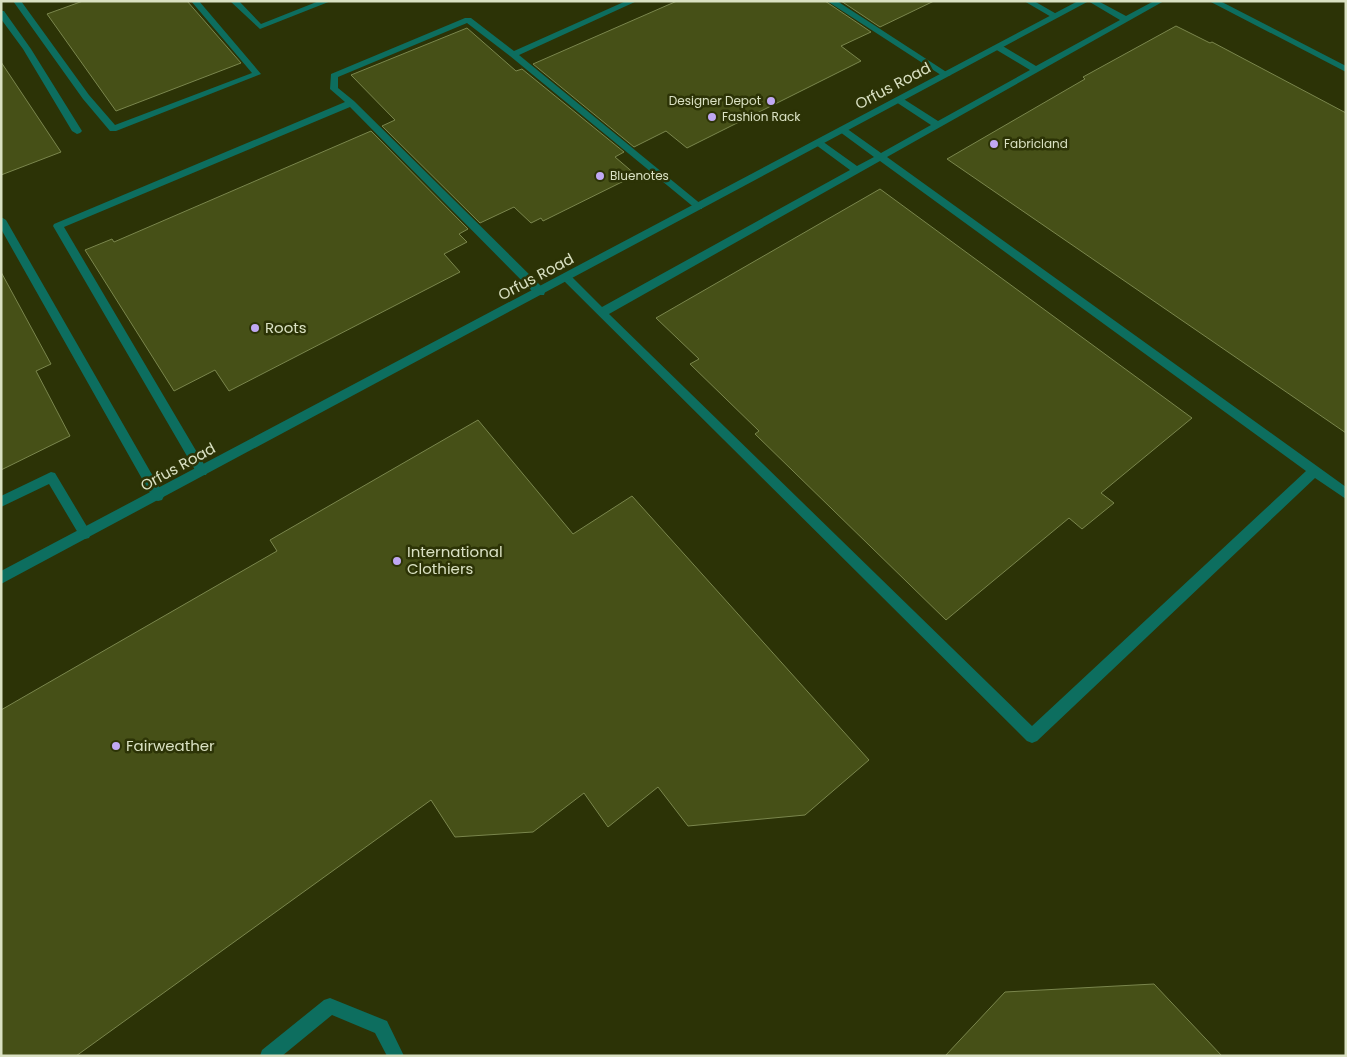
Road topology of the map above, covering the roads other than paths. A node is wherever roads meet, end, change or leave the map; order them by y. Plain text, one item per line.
1 (17, 1) edge
2 (195, 1) edge
3 (234, 1) edge
4 (327, 1) edge
5 (633, 1) edge
6 (832, 1) edge
7 (1028, 1) edge
8 (1085, 1) edge
9 (1092, 1) edge
10 (1160, 1) edge
11 (1213, 1) edge
12 (1, 13) edge
13 (1056, 16) junction
14 (1127, 20) junction
15 (998, 47) junction
16 (514, 54) junction
17 (1346, 69) edge
18 (1036, 70) junction
19 (946, 75) junction
20 (899, 100) junction
21 (351, 103) junction
22 (938, 125) junction
23 (843, 130) junction
24 (76, 131) dead end
25 (818, 143) junction
26 (880, 156) junction
27 (856, 170) junction
28 (699, 207) junction
29 (1, 220) edge
30 (566, 278) junction
31 (540, 292) junction
32 (601, 313) junction
33 (202, 471) junction
34 (1314, 471) junction
35 (1346, 494) edge
36 (158, 496) junction
37 (1, 502) edge
38 (84, 534) junction
39 (1, 578) edge
40 (268, 1056) edge
41 (396, 1056) edge

1 - 2 street
3 - 4 street
5 - 16 street
6 - 19 street
7 - 13 street
8 - 13 street, Orfus Road
9 - 14 street
10 - 14 street
11 - 17 street
12 - 24 street
13 - 15 street, Orfus Road
14 - 18 street
15 - 18 street
15 - 19 street, Orfus Road
16 - 21 street
16 - 28 street
18 - 22 street
19 - 20 street, Orfus Road
20 - 22 street
20 - 23 street, Orfus Road
21 - 31 street
21 - 33 street
22 - 26 street
23 - 25 street, Orfus Road
23 - 26 street
25 - 27 street
25 - 28 street, Orfus Road
26 - 27 street
26 - 34 street
27 - 32 street
28 - 30 street, Orfus Road
29 - 36 street
30 - 31 street, Orfus Road
30 - 32 street
31 - 33 street, Orfus Road
32 - 34 street
33 - 36 street, Orfus Road
34 - 35 street
36 - 38 street, Orfus Road
37 - 38 street
38 - 39 street, Orfus Road
40 - 41 street

